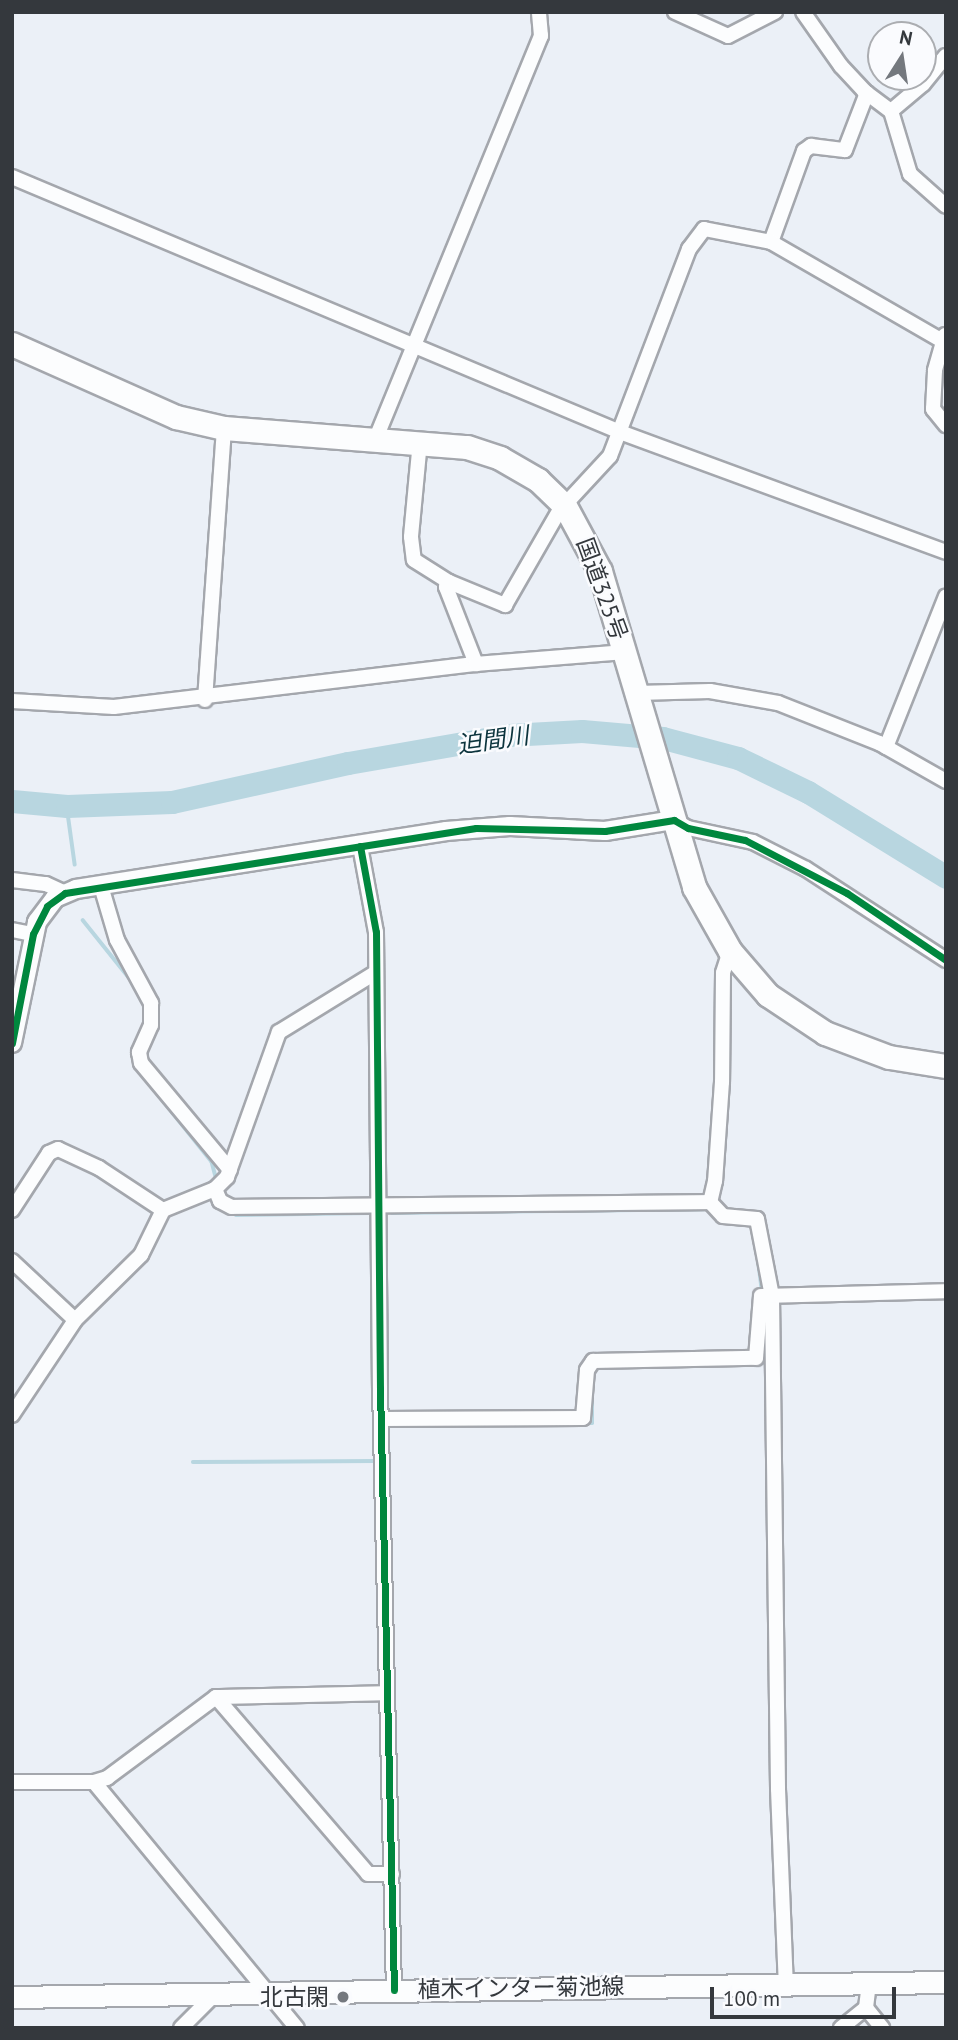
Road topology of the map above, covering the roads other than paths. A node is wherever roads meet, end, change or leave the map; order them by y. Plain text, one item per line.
1 (539, 12) edge
2 (675, 12) edge
3 (775, 12) edge
4 (803, 12) edge
5 (946, 56) edge
6 (867, 93) junction
7 (891, 111) junction
8 (12, 177) edge
9 (946, 206) edge
10 (771, 242) junction
11 (943, 337) edge
12 (12, 344) edge
13 (413, 347) junction
14 (946, 425) edge
15 (224, 428) junction
16 (620, 432) junction
17 (376, 438) junction
18 (420, 441) junction
19 (565, 506) junction
20 (946, 552) edge
21 (449, 582) junction
22 (946, 596) edge
23 (625, 652) junction
24 (475, 664) junction
25 (638, 698) junction
26 (205, 700) junction
27 (12, 701) edge
28 (886, 747) junction
29 (946, 780) edge
30 (674, 820) junction
31 (360, 846) junction
32 (12, 880) edge
33 (102, 886) junction
34 (65, 893) junction
35 (12, 930) edge
36 (33, 934) junction
37 (730, 951) junction
38 (946, 960) edge
39 (375, 973) junction
40 (16, 996) edge
41 (12, 1043) edge
42 (946, 1066) edge
43 (230, 1170) junction
44 (215, 1189) junction
45 (710, 1202) junction
46 (380, 1206) junction
47 (12, 1210) edge
48 (163, 1210) junction
49 (12, 1261) edge
50 (946, 1291) edge
51 (772, 1296) junction
52 (75, 1320) junction
53 (12, 1415) edge
54 (381, 1419) junction
55 (387, 1693) junction
56 (216, 1698) junction
57 (94, 1782) junction
58 (12, 1783) edge
59 (392, 1874) junction
60 (946, 1982) edge
61 (869, 1983) junction
62 (786, 1985) junction
63 (394, 1990) junction
64 (271, 1992) junction
65 (214, 1995) junction
66 (12, 1997) edge
67 (866, 2008) junction
68 (181, 2028) edge
69 (297, 2028) edge
70 (841, 2028) edge
71 (882, 2028) edge

1 - 13 street
2 - 3 street
4 - 6 street
5 - 7 street
6 - 7 street
6 - 10 street
7 - 9 street
8 - 13 street
10 - 11 street
10 - 16 street
11 - 14 street
12 - 15 highway, 国道325号
13 - 16 street
13 - 17 street
15 - 17 highway, 国道325号
15 - 26 street
16 - 19 street
16 - 20 street
17 - 18 highway, 国道325号
18 - 19 highway, 国道325号
18 - 21 street
19 - 21 street
19 - 23 highway, 国道325号
21 - 24 street
22 - 28 street
23 - 24 street
23 - 25 highway, 国道325号
24 - 26 street
25 - 28 street
25 - 30 highway, 国道325号
26 - 27 street
28 - 29 street
30 - 31 street
30 - 37 highway, 国道325号
30 - 38 street
31 - 33 street
31 - 39 street
32 - 34 street
33 - 34 street
33 - 43 street
34 - 36 street
35 - 36 street
36 - 40 street
37 - 42 highway, 国道325号
37 - 45 street
39 - 43 street
39 - 46 street
40 - 41 street
43 - 44 street
44 - 46 street
44 - 48 street
45 - 46 street
45 - 51 street
46 - 54 street
47 - 48 street
48 - 52 street
49 - 52 street
50 - 51 street
51 - 54 street
51 - 62 street
52 - 53 street
54 - 55 street
55 - 56 street
55 - 59 street
56 - 57 street
56 - 59 street
57 - 58 street
57 - 64 street
59 - 63 street
60 - 61 main road, 植木インター菊池線
61 - 62 main road, 植木インター菊池線
61 - 67 street
62 - 63 main road, 植木インター菊池線
63 - 64 main road, 植木インター菊池線
64 - 65 main road, 植木インター菊池線
64 - 69 street
65 - 66 main road, 植木インター菊池線
65 - 68 street
67 - 70 street
67 - 71 street

